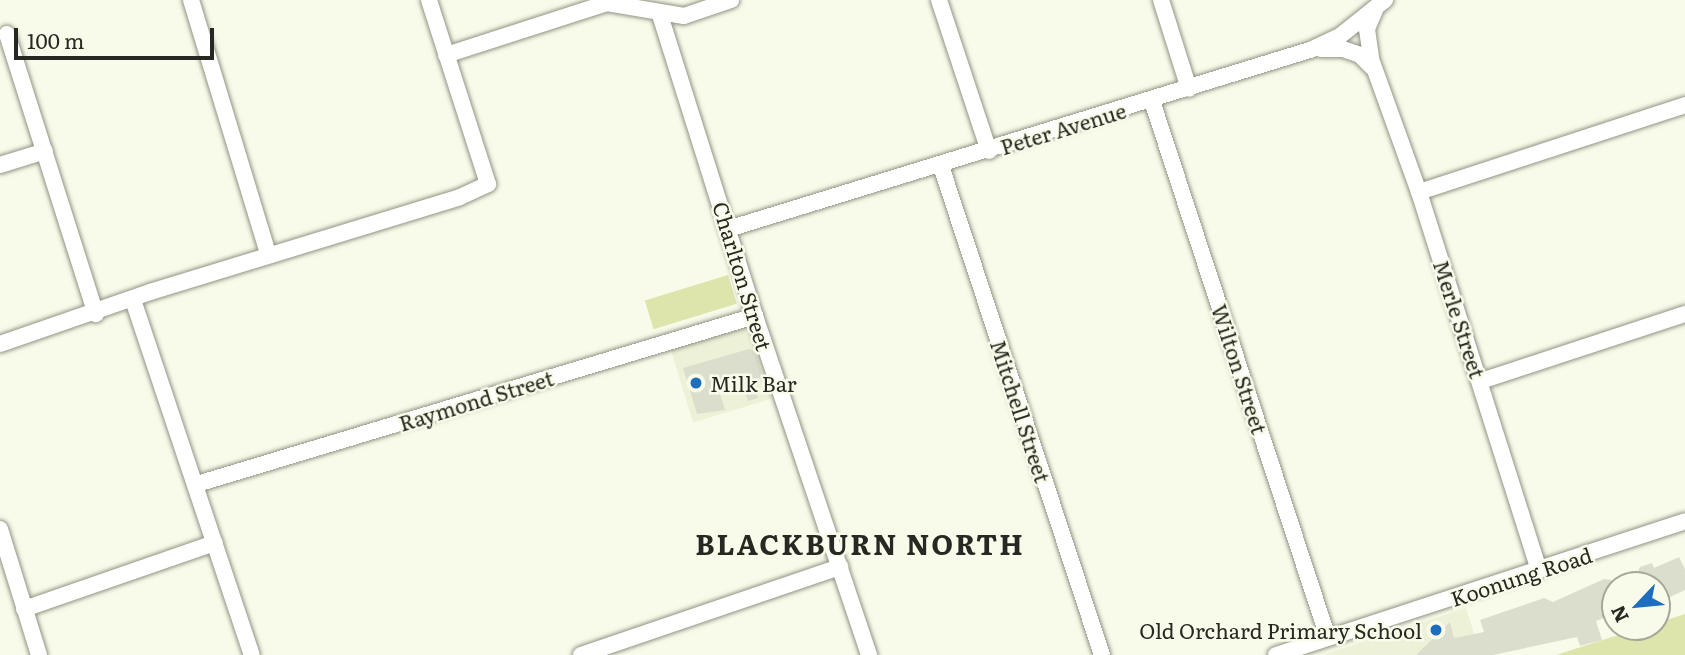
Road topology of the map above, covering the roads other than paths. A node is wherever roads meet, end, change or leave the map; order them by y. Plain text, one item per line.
1 (191, 0) edge
2 (429, 0) edge
3 (731, 0) edge
4 (939, 0) edge
5 (1161, 0) edge
6 (1381, 4) edge
7 (660, 15) junction
8 (7, 34) dead end
9 (1310, 50) junction
10 (446, 55) junction
11 (1375, 70) junction
12 (1189, 89) junction
13 (1152, 101) junction
14 (1685, 105) edge
15 (45, 151) junction
16 (989, 151) junction
17 (0, 165) edge
18 (941, 166) junction
19 (1419, 192) junction
20 (728, 229) junction
21 (268, 254) junction
22 (133, 300) junction
23 (96, 314) junction
24 (1685, 314) edge
25 (755, 316) junction
26 (0, 344) edge
27 (1481, 381) junction
28 (197, 484) junction
29 (1685, 521) edge
30 (0, 529) edge
31 (215, 543) junction
32 (840, 567) junction
33 (1539, 570) junction
34 (24, 609) junction
35 (1328, 638) junction
36 (39, 655) edge
37 (252, 655) edge
38 (581, 655) edge
39 (869, 655) edge
40 (1102, 655) edge
41 (1276, 655) edge

1 - 21 street
2 - 10 street
3 - 7 street
4 - 16 street
5 - 12 street
6 - 9 street, Peter Avenue
6 - 11 street, Merle Street
7 - 10 street
7 - 20 street, Charlton Street
8 - 15 street
9 - 11 street
9 - 12 street, Peter Avenue
10 - 21 street
11 - 19 street, Merle Street
12 - 13 street, Peter Avenue
13 - 16 street, Peter Avenue
13 - 35 street, Wilton Street
14 - 19 street
15 - 17 street
15 - 23 street
16 - 18 street, Peter Avenue
18 - 20 street, Peter Avenue
18 - 40 street, Mitchell Street
19 - 27 street, Merle Street
20 - 25 street, Charlton Street
21 - 22 street
22 - 23 street
22 - 28 street
23 - 26 street
24 - 27 street
25 - 28 street, Raymond Street
25 - 32 street, Charlton Street
27 - 33 street, Merle Street
28 - 31 street
29 - 33 street, Koonung Road
30 - 34 street
31 - 34 street
31 - 37 street
32 - 38 street
32 - 39 street, Charlton Street
33 - 35 street, Koonung Road
34 - 36 street
35 - 41 street, Koonung Road

